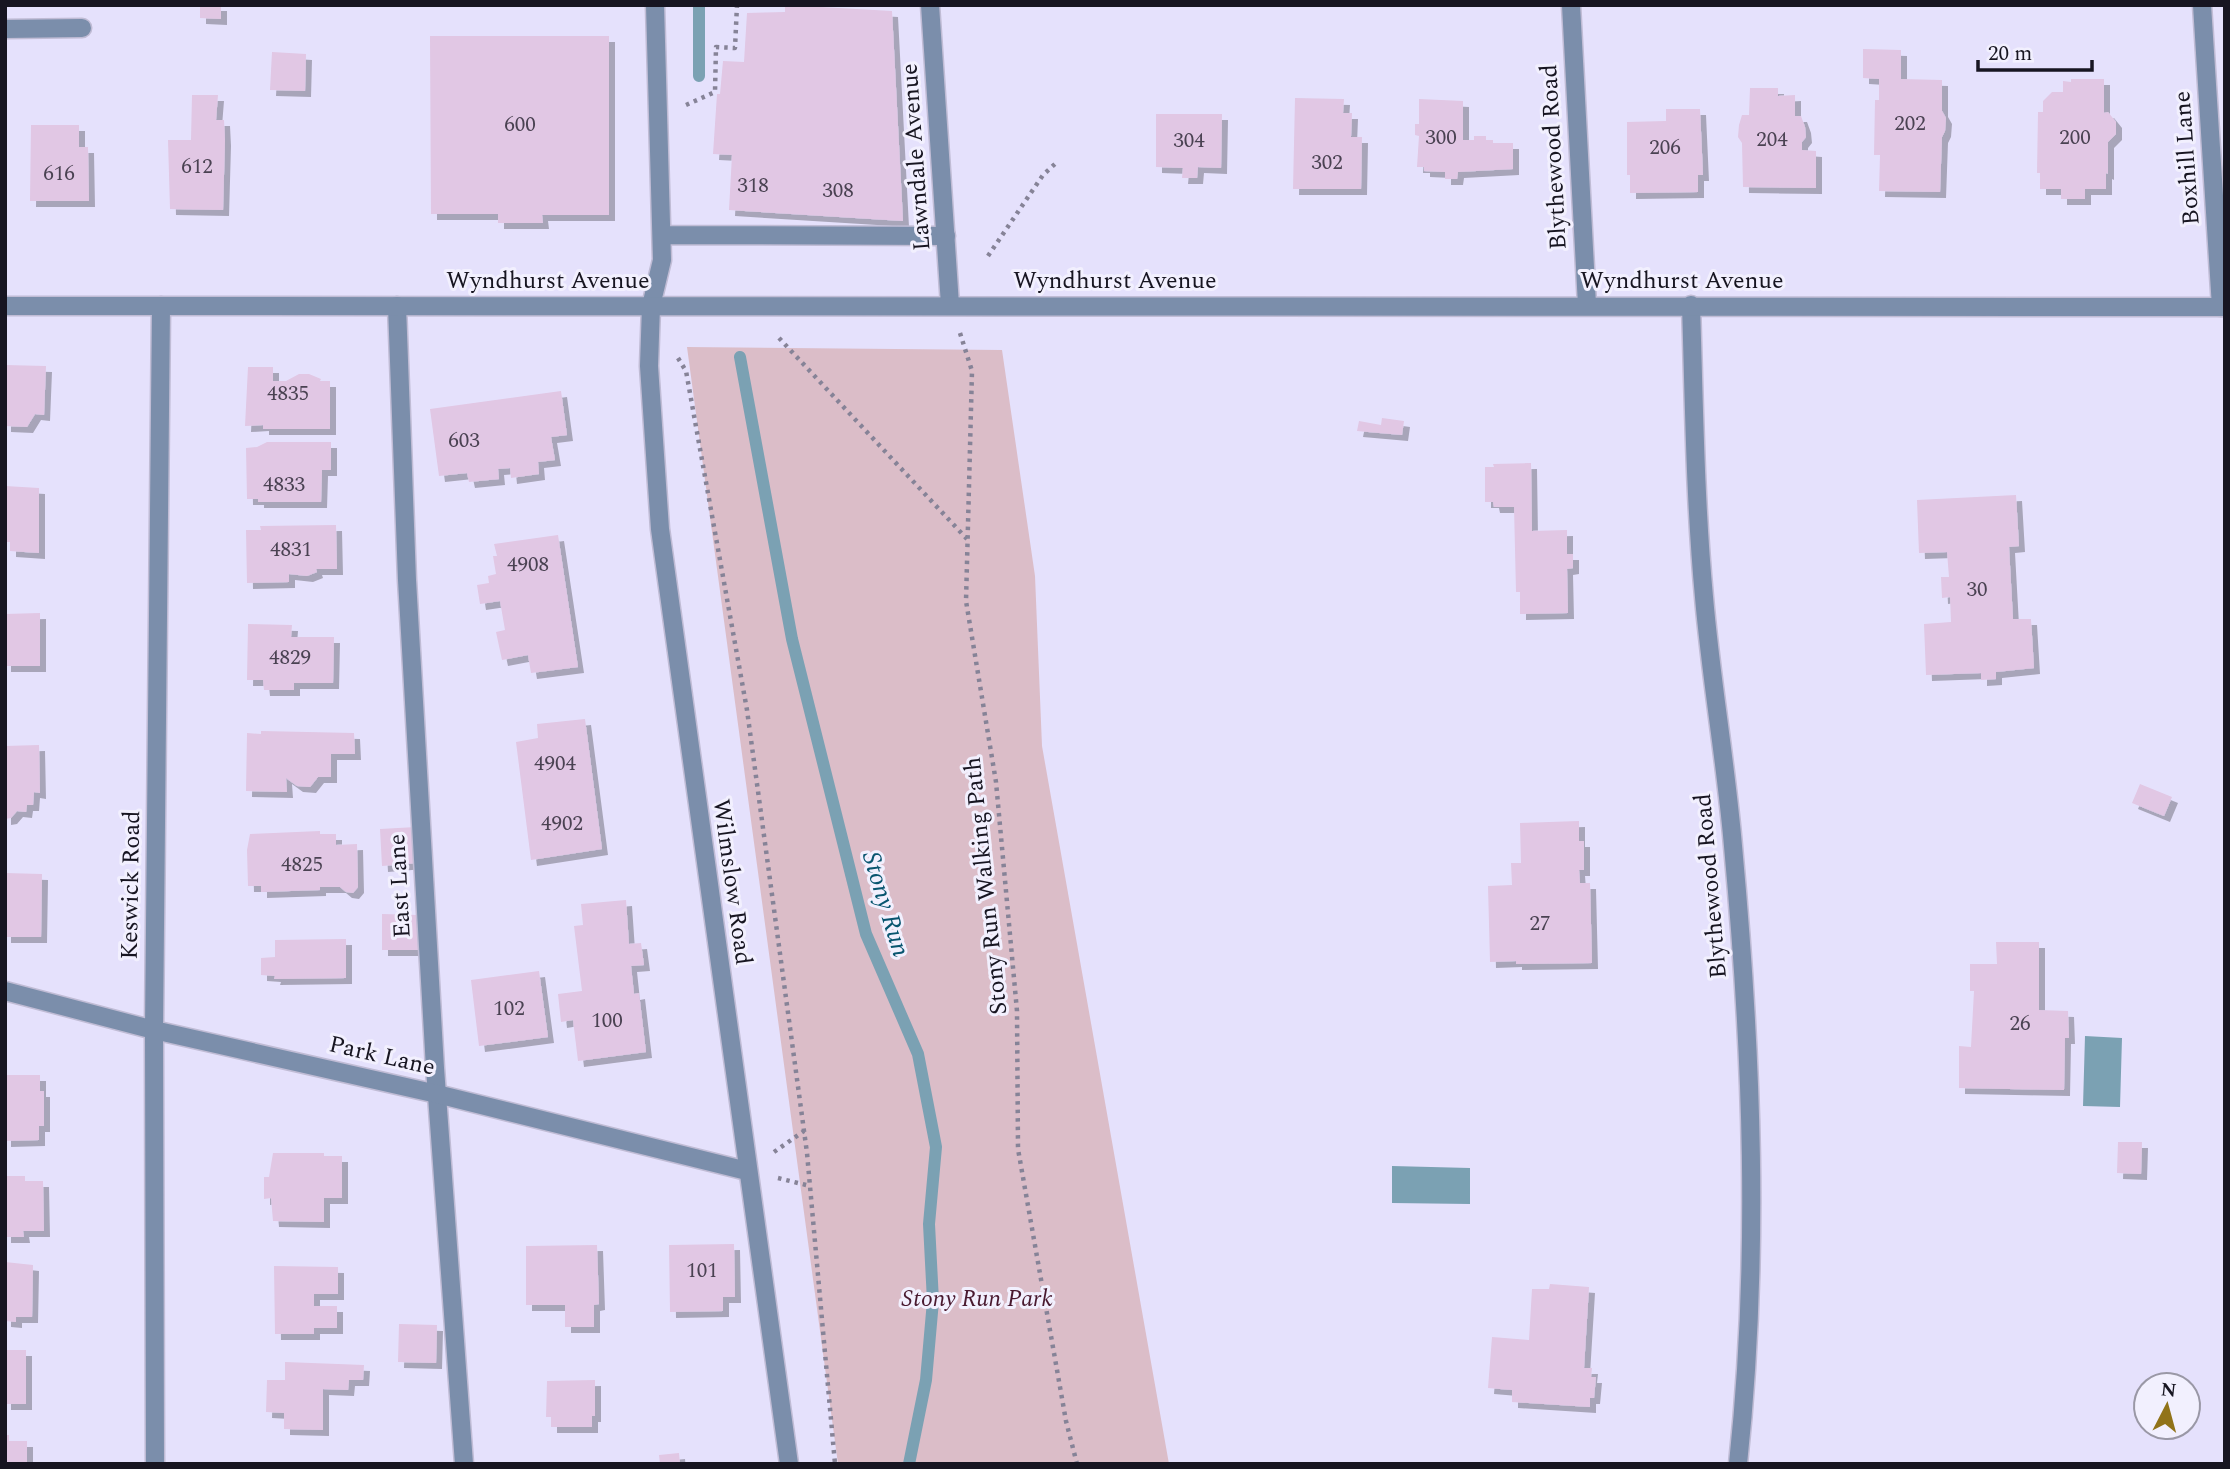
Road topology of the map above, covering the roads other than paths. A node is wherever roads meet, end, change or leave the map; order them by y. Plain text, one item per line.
1 (655, 5) edge
2 (930, 5) edge
3 (1571, 5) edge
4 (2202, 5) edge
5 (82, 28) dead end
6 (5, 29) edge
7 (662, 235) junction
8 (946, 236) junction
9 (950, 305) junction
10 (1587, 305) junction
11 (1691, 305) junction
12 (5, 306) edge
13 (161, 306) junction
14 (397, 306) junction
15 (651, 306) junction
16 (2223, 307) edge
17 (5, 991) edge
18 (154, 1030) junction
19 (437, 1094) junction
20 (747, 1171) junction
21 (155, 1464) edge
22 (464, 1464) edge
23 (789, 1464) edge
24 (1738, 1464) edge

1 - 7 street, Wilmslow Road
2 - 8 street, Lawndale Avenue
3 - 10 street, Blythewood Road
4 - 16 street, Boxhill Lane
5 - 6 street
7 - 8 street
7 - 15 street, Wilmslow Road
8 - 9 street, Lawndale Avenue
9 - 10 street, Wyndhurst Avenue
9 - 15 street, Wyndhurst Avenue
10 - 11 street, Wyndhurst Avenue
11 - 16 street, Wyndhurst Avenue
11 - 24 street, Blythewood Road
12 - 13 street, Wyndhurst Avenue
13 - 14 street, Wyndhurst Avenue
13 - 18 street, Keswick Road
14 - 15 street, Wyndhurst Avenue
14 - 19 street, East Lane
15 - 20 street, Wilmslow Road
17 - 18 street, Park Lane
18 - 19 street, Park Lane
18 - 21 street, Keswick Road
19 - 20 street, Park Lane
19 - 22 street, East Lane
20 - 23 street, Wilmslow Road

